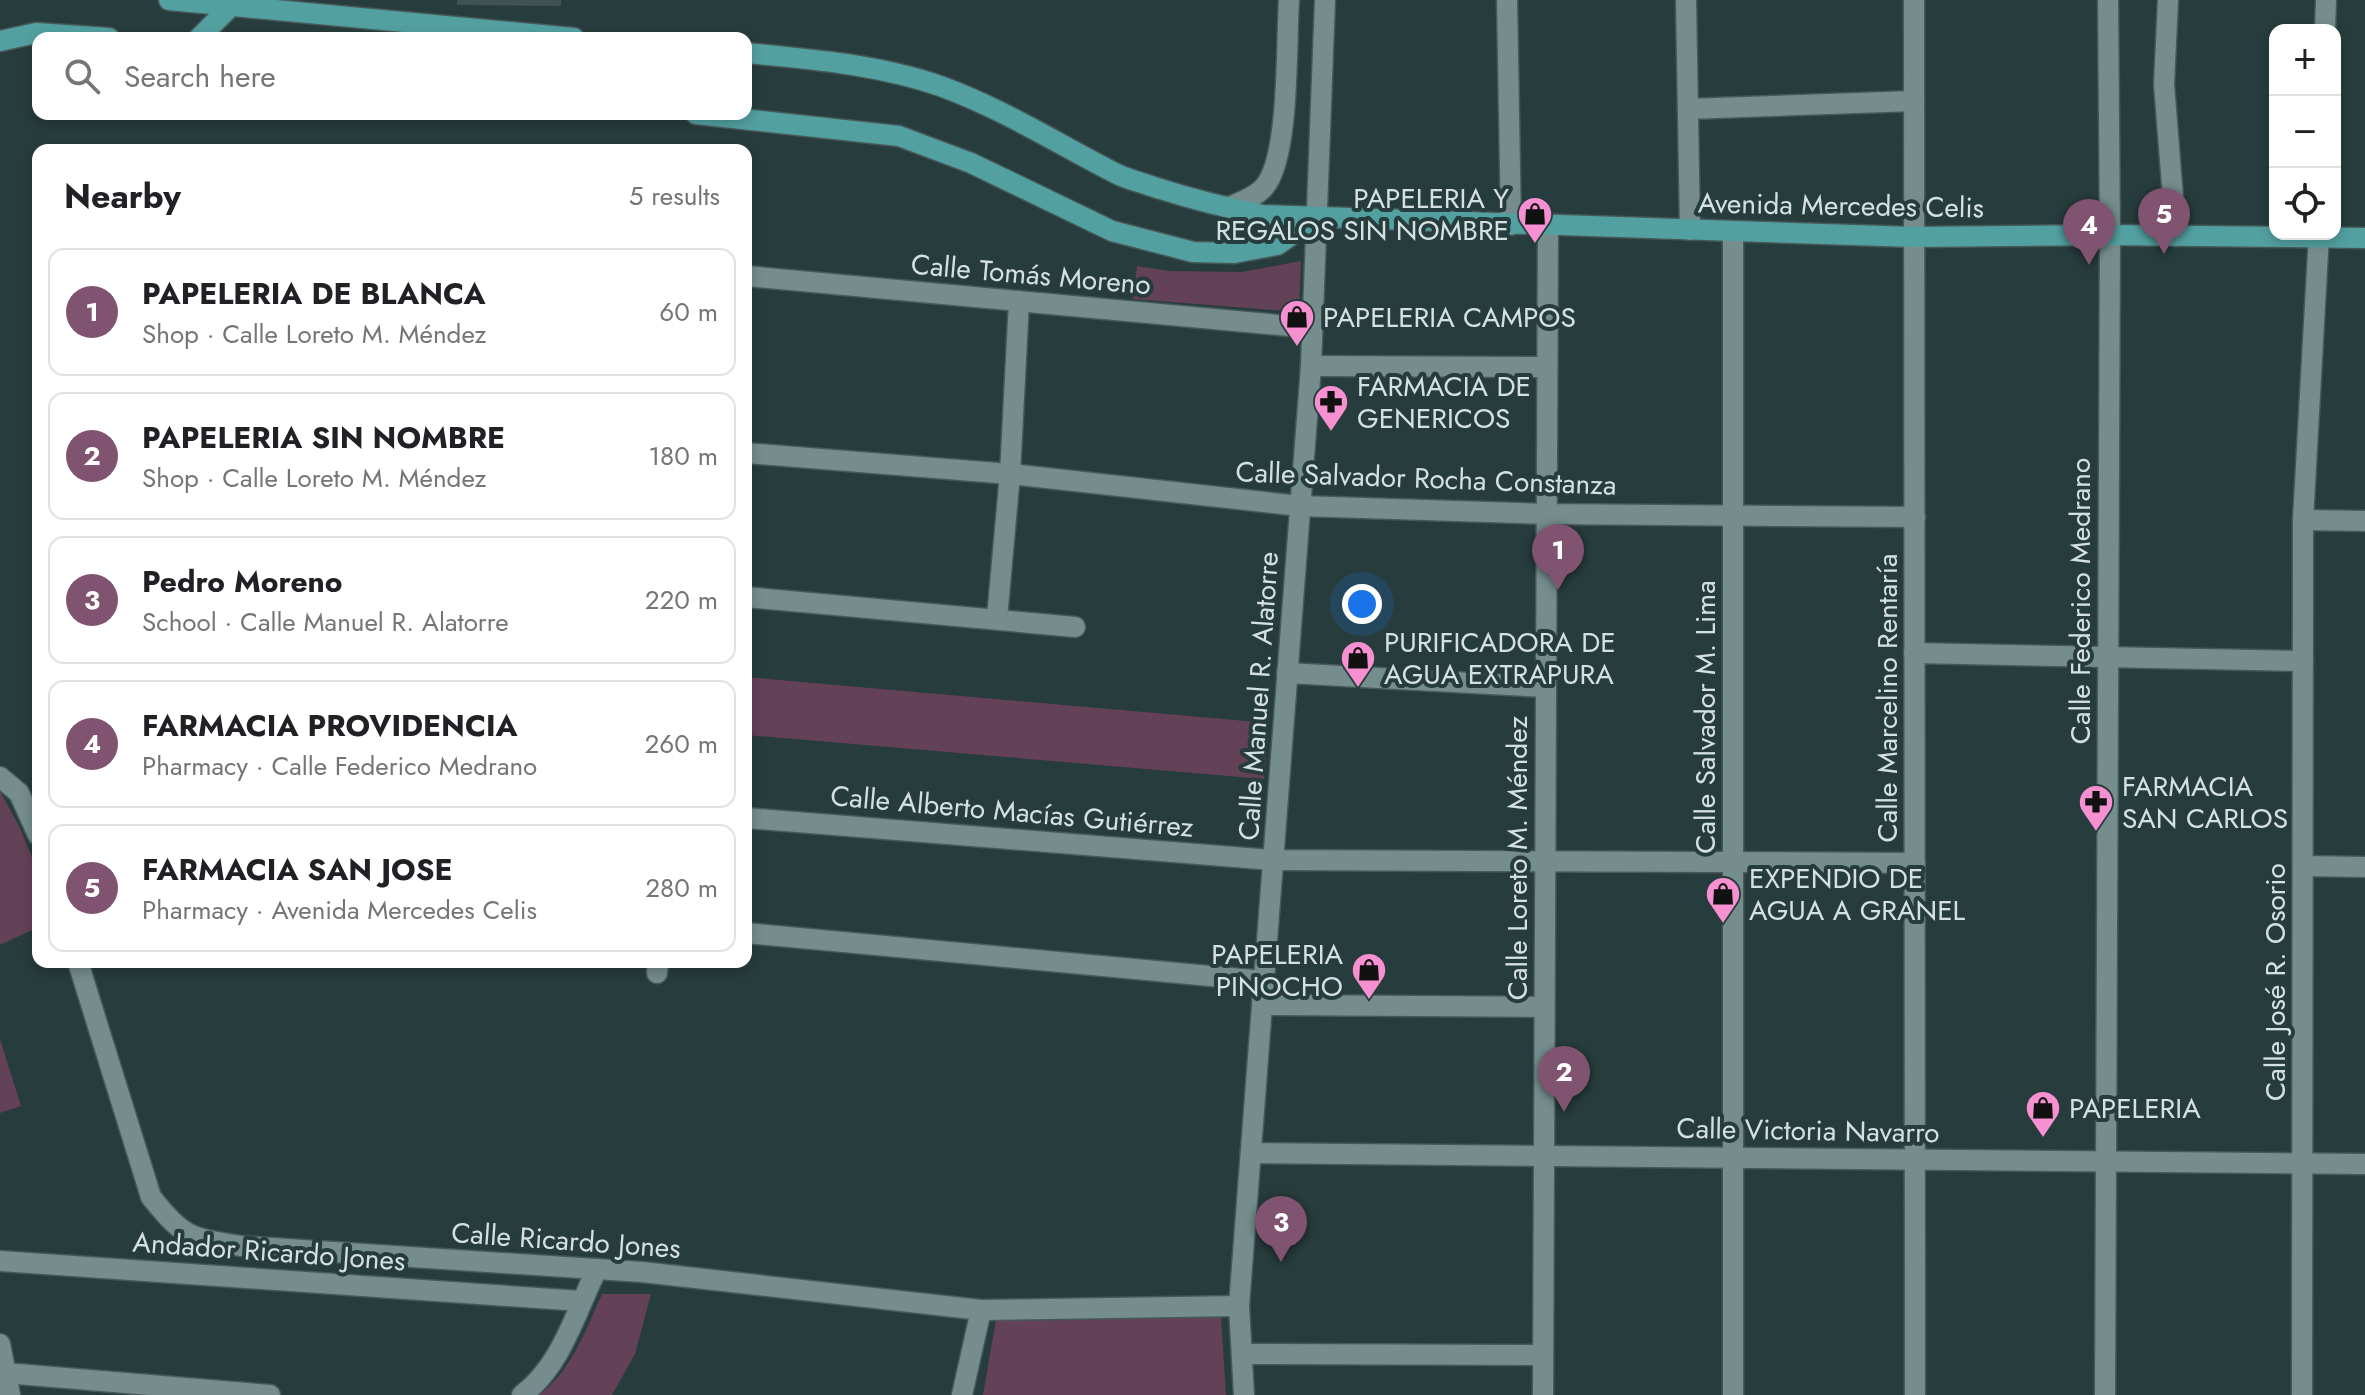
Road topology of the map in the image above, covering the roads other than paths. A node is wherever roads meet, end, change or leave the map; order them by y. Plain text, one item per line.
1 (169, 0) edge
2 (1289, 0) edge
3 (1325, 0) edge
4 (1507, 0) edge
5 (1686, 0) edge
6 (1914, 0) edge
7 (2108, 0) edge
8 (2168, 0) edge
9 (2326, 0) edge
10 (232, 5) junction
11 (2325, 24) edge
12 (205, 32) edge
13 (512, 32) edge
14 (32, 34) edge
15 (0, 42) edge
16 (32, 45) edge
17 (752, 54) edge
18 (1914, 101) junction
19 (1688, 109) junction
20 (751, 120) edge
21 (1227, 208) junction
22 (1316, 218) junction
23 (1511, 225) junction
24 (1548, 226) junction
25 (1690, 230) junction
26 (1733, 232) junction
27 (2110, 235) junction
28 (2176, 236) junction
29 (2269, 236) edge
30 (1913, 237) junction
31 (2341, 237) edge
32 (2365, 238) edge
33 (2318, 240) edge
34 (752, 277) edge
35 (1019, 301) junction
36 (1311, 328) junction
37 (1311, 366) junction
38 (1546, 367) junction
39 (752, 453) edge
40 (1010, 474) junction
41 (1300, 506) junction
42 (1546, 514) junction
43 (1733, 515) junction
44 (1915, 517) junction
45 (2303, 520) junction
46 (2365, 521) edge
47 (752, 598) edge
48 (997, 618) junction
49 (1075, 627) dead end
50 (1914, 653) junction
51 (2108, 657) junction
52 (2303, 661) junction
53 (1287, 673) junction
54 (1545, 687) junction
55 (0, 777) edge
56 (752, 818) edge
57 (32, 822) edge
58 (1545, 859) junction
59 (1273, 860) junction
60 (1733, 861) junction
61 (1915, 863) junction
62 (2303, 866) junction
63 (2365, 867) edge
64 (752, 934) edge
65 (80, 968) edge
66 (1264, 981) junction
67 (1262, 1005) junction
68 (1544, 1007) junction
69 (1251, 1153) junction
70 (1544, 1155) junction
71 (1733, 1157) junction
72 (1915, 1159) junction
73 (2106, 1161) junction
74 (2302, 1163) junction
75 (2365, 1164) edge
76 (0, 1261) edge
77 (597, 1269) junction
78 (581, 1301) junction
79 (1239, 1306) junction
80 (981, 1310) junction
81 (0, 1344) edge
82 (1242, 1354) junction
83 (1543, 1355) junction
84 (5, 1373) junction
85 (10, 1395) edge
86 (270, 1395) edge
87 (522, 1395) edge
88 (962, 1395) edge
89 (1244, 1395) edge
90 (1543, 1395) edge
91 (1733, 1395) edge
92 (1915, 1395) edge
93 (2105, 1395) edge
94 (2302, 1395) edge

1 - 10 main road
2 - 21 street
3 - 22 street, Calle Manuel R. Alatorre
4 - 23 street
5 - 19 street
6 - 18 street, Calle Marcelino Rentaría
7 - 27 street, Calle Federico Medrano
8 - 28 street
9 - 11 street
10 - 12 main road
10 - 13 main road
14 - 15 main road
15 - 16 main road
17 - 21 main road, Avenida Mercedes Celis
18 - 19 street
18 - 30 street, Calle Marcelino Rentaría
19 - 25 street
20 - 22 main road
21 - 22 main road, Avenida Mercedes Celis
22 - 23 main road, Avenida Mercedes Celis
22 - 36 street, Calle Manuel R. Alatorre
23 - 24 main road, Avenida Mercedes Celis
24 - 25 main road, Avenida Mercedes Celis
24 - 38 street, Calle Loreto M. Méndez
25 - 26 main road, Avenida Mercedes Celis
26 - 30 main road, Avenida Mercedes Celis
26 - 43 street, Calle Salvador M. Lima
27 - 28 main road, Avenida Mercedes Celis
27 - 30 main road, Avenida Mercedes Celis
27 - 51 street, Calle Federico Medrano
28 - 29 main road, Avenida Mercedes Celis
30 - 44 street, Calle Marcelino Rentaría
31 - 32 main road, Avenida Mercedes Celis
33 - 45 street, Calle José R. Osorio
34 - 35 street, Calle Tomás Moreno
35 - 36 street, Calle Tomás Moreno
35 - 40 street
36 - 37 street, Calle Manuel R. Alatorre
37 - 38 street
37 - 41 street, Calle Manuel R. Alatorre
38 - 42 street, Calle Loreto M. Méndez
39 - 40 street, Calle Salvador Rocha Constanza
40 - 41 street, Calle Salvador Rocha Constanza
40 - 48 street
41 - 42 street, Calle Salvador Rocha Constanza
41 - 53 street, Calle Manuel R. Alatorre
42 - 43 street, Calle Salvador Rocha Constanza
42 - 54 street, Calle Loreto M. Méndez
43 - 44 street, Calle Salvador Rocha Constanza
43 - 60 street, Calle Salvador M. Lima
44 - 50 street, Calle Marcelino Rentaría
45 - 46 street
45 - 52 street, Calle José R. Osorio
47 - 48 street
48 - 49 street
50 - 51 street
50 - 61 street, Calle Marcelino Rentaría
51 - 52 street
51 - 73 street, Calle Federico Medrano
52 - 62 street, Calle José R. Osorio
53 - 54 street
53 - 59 street, Calle Manuel R. Alatorre
54 - 58 street, Calle Loreto M. Méndez
55 - 57 street
56 - 59 street, Calle Alberto Macías Gutiérrez
58 - 59 street, Calle Alberto Macías Gutiérrez
58 - 60 street, Calle Alberto Macías Gutiérrez
58 - 68 street, Calle Loreto M. Méndez
59 - 66 street, Calle Manuel R. Alatorre
60 - 61 street, Calle Alberto Macías Gutiérrez
60 - 71 street, Calle Salvador M. Lima
61 - 72 street, Calle Marcelino Rentaría
62 - 63 street
62 - 74 street, Calle José R. Osorio
64 - 66 street
65 - 77 street, Calle Ricardo Jones
66 - 67 street, Calle Manuel R. Alatorre
67 - 68 street
67 - 69 street, Calle Manuel R. Alatorre
68 - 70 street, Calle Loreto M. Méndez
69 - 70 street, Calle Victoria Navarro
69 - 79 street, Calle Manuel R. Alatorre
70 - 71 street, Calle Victoria Navarro
70 - 83 street, Calle Loreto M. Méndez
71 - 72 street, Calle Victoria Navarro
71 - 91 street, Calle Salvador M. Lima
72 - 73 street, Calle Victoria Navarro
72 - 92 street, Calle Marcelino Rentaría
73 - 74 street, Calle Victoria Navarro
73 - 93 street, Calle Federico Medrano
74 - 75 street, Calle Victoria Navarro
74 - 94 street, Calle José R. Osorio
76 - 78 street, Andador Ricardo Jones
77 - 78 street
77 - 80 street, Calle Ricardo Jones
78 - 87 street
79 - 80 street, Calle Ricardo Jones
79 - 82 street, Calle Manuel R. Alatorre
80 - 88 street
81 - 84 street
82 - 83 street
82 - 89 street, Calle Manuel R. Alatorre
83 - 90 street, Calle Loreto M. Méndez
84 - 85 street
84 - 86 street

